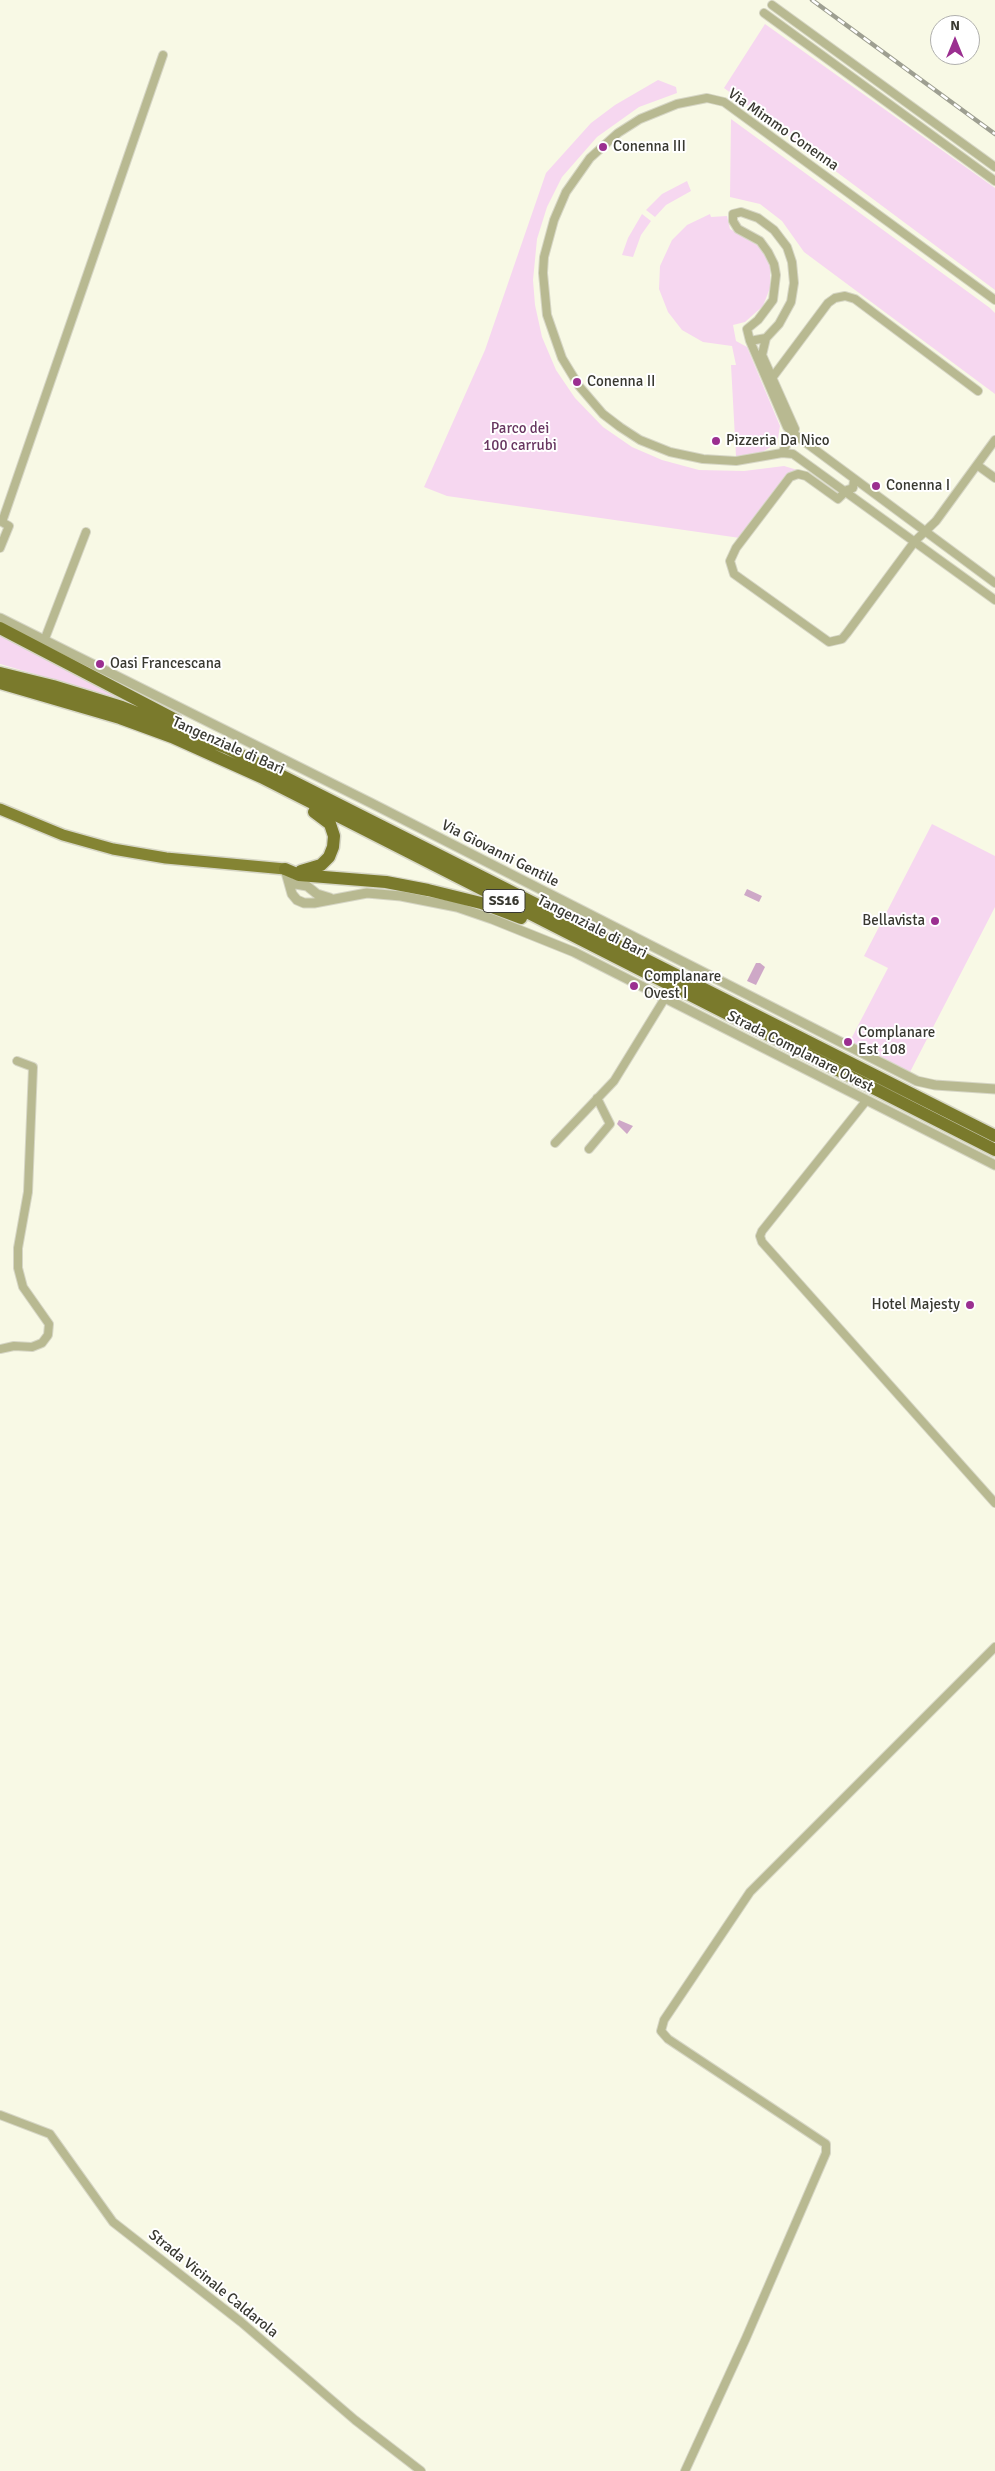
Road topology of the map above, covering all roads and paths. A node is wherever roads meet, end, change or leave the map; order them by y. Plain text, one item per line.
1 (772, 5) dead end
2 (764, 13) dead end
3 (163, 55) dead end
4 (995, 167) edge
5 (995, 181) edge
6 (995, 300) edge
7 (766, 338) junction
8 (750, 341) junction
9 (772, 378) junction
10 (978, 391) dead end
11 (794, 434) junction
12 (995, 440) edge
13 (782, 453) junction
14 (977, 465) junction
15 (995, 478) edge
16 (854, 480) junction
17 (847, 490) junction
18 (873, 493) junction
19 (867, 506) junction
20 (1, 522) edge
21 (86, 532) dead end
22 (925, 533) junction
23 (915, 541) junction
24 (0, 548) edge
25 (995, 583) edge
26 (995, 600) edge
27 (0, 618) edge
28 (0, 628) edge
29 (44, 641) junction
30 (0, 673) edge
31 (0, 683) edge
32 (227, 748) junction
33 (260, 777) junction
34 (0, 809) edge
35 (285, 869) junction
36 (290, 883) junction
37 (336, 899) junction
38 (560, 929) junction
39 (665, 998) junction
40 (16, 1061) dead end
41 (995, 1090) edge
42 (598, 1098) junction
43 (866, 1101) junction
44 (995, 1136) edge
45 (555, 1144) dead end
46 (589, 1149) dead end
47 (995, 1150) edge
48 (995, 1166) edge
49 (0, 1349) edge
50 (995, 1503) edge
51 (995, 1647) edge
52 (0, 2115) edge
53 (421, 2471) edge
54 (685, 2471) edge

1 - 4 street
2 - 5 street
3 - 20 street
6 - 13 street, Via Mimmo Conenna
7 - 8 street
7 - 8 street
7 - 9 street
8 - 11 street
9 - 10 street
9 - 11 street
11 - 13 street
11 - 16 street
12 - 14 street
13 - 17 street
14 - 15 street
14 - 22 street
16 - 17 street
16 - 18 street
17 - 19 street
17 - 23 street
18 - 19 street
18 - 22 street
19 - 23 street
20 - 24 street
21 - 29 street
22 - 23 street
22 - 25 street
23 - 26 street
27 - 29 street, Via Giovanni Gentile
28 - 32 highway
29 - 41 street, Via Giovanni Gentile
30 - 32 highway, Tangenziale di Bari / SS16
31 - 33 highway, Tangenziale di Bari / SS16
32 - 44 highway, Tangenziale di Bari / SS16
33 - 35 highway
33 - 38 highway, Tangenziale di Bari / SS16
34 - 35 main road
35 - 36 street, Strada Complanare Ovest
35 - 38 highway, SS16
36 - 37 street
36 - 37 street, Strada Complanare Ovest
37 - 39 street, Strada Complanare Ovest
38 - 47 highway, Tangenziale di Bari / SS16
39 - 42 street
39 - 43 street, Strada Complanare Ovest
40 - 49 street
42 - 45 street
42 - 46 street
43 - 48 street, Strada Complanare Ovest
43 - 50 street
51 - 54 street
52 - 53 street, Strada Vicinale Caldarola

